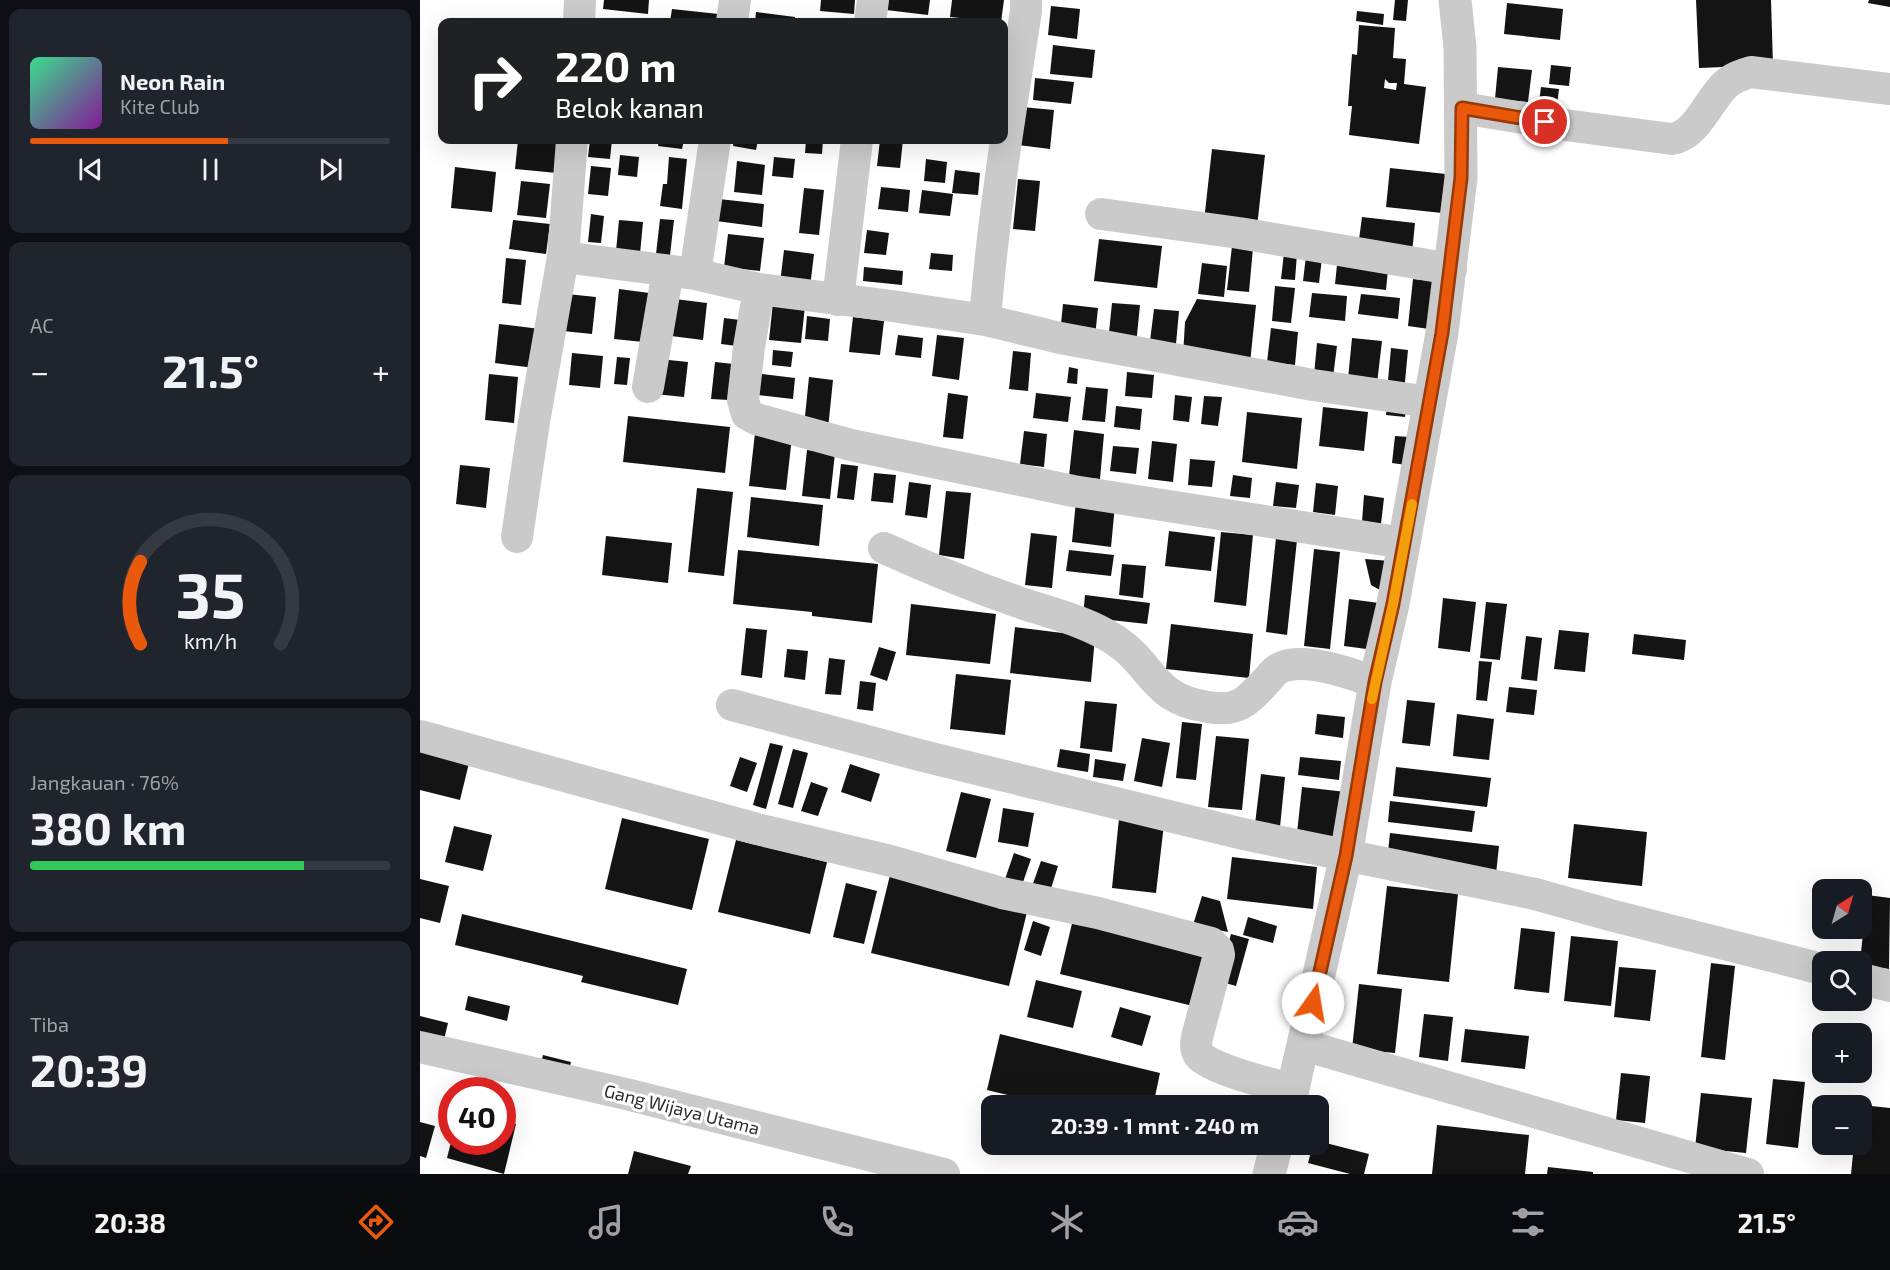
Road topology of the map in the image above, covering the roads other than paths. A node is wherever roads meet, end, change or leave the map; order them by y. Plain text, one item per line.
1 (580, 0) edge
2 (735, 0) edge
3 (873, 0) edge
4 (1026, 0) edge
5 (1455, 0) edge
6 (579, 18) edge
7 (733, 18) edge
8 (871, 18) edge
9 (1890, 89) edge
10 (1462, 108) junction
11 (1008, 128) edge
12 (572, 144) edge
13 (714, 144) edge
14 (857, 144) edge
15 (1005, 144) edge
16 (1101, 214) dead end
17 (563, 257) junction
18 (1450, 269) junction
19 (682, 273) junction
20 (759, 289) junction
21 (838, 300) junction
22 (985, 320) junction
23 (648, 387) dead end
24 (1430, 402) junction
25 (517, 537) dead end
26 (1404, 543) junction
27 (884, 548) dead end
28 (1375, 682) junction
29 (732, 705) dead end
30 (420, 736) edge
31 (1346, 856) junction
32 (1812, 966) edge
33 (1872, 982) edge
34 (1890, 986) edge
35 (1303, 1045) junction
36 (420, 1047) edge
37 (1287, 1095) edge
38 (1291, 1095) edge
39 (1275, 1155) edge
40 (944, 1174) edge
41 (1269, 1174) edge
42 (1748, 1174) edge

1 - 6 street
2 - 7 street
3 - 8 street
4 - 11 street
5 - 10 street
9 - 10 street
10 - 18 street
12 - 17 street
13 - 19 street
14 - 21 street
15 - 22 street
16 - 18 street
17 - 19 street
17 - 25 street
18 - 24 street
19 - 20 street
19 - 23 street
20 - 21 street
20 - 26 street
21 - 22 street
22 - 24 street
24 - 26 street
26 - 28 street
27 - 28 street
28 - 31 street
29 - 31 street
30 - 37 street
31 - 32 street
31 - 35 street
33 - 34 street
35 - 38 street
35 - 42 street
36 - 40 street, Gang Wijaya Utama
39 - 41 street

